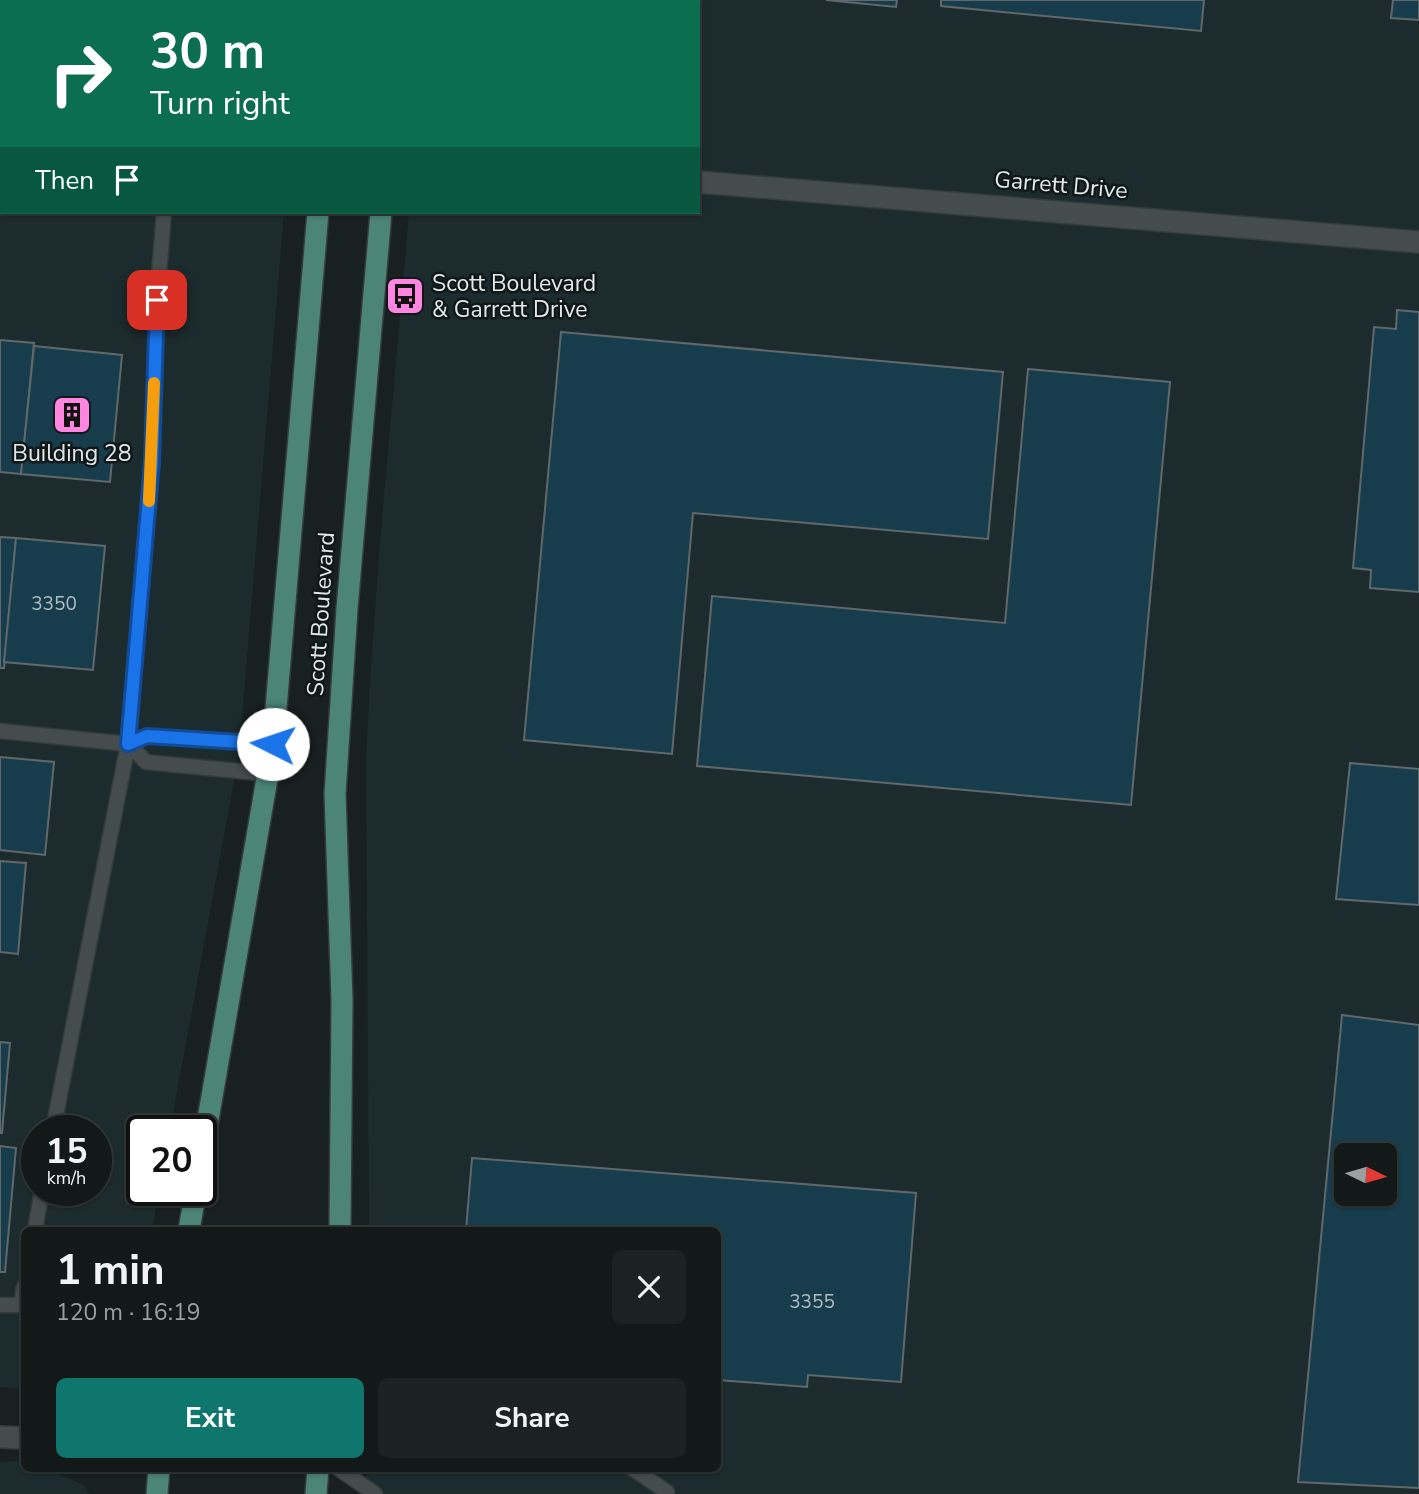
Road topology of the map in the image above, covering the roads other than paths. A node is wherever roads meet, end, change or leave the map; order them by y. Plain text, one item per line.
1 (700, 182) edge
2 (164, 214) edge
3 (318, 214) edge
4 (382, 214) edge
5 (1419, 242) edge
6 (0, 731) edge
7 (128, 744) junction
8 (273, 744) junction
9 (269, 775) junction
10 (56, 1115) edge
11 (209, 1115) edge
12 (39, 1206) edge
13 (193, 1206) edge
14 (36, 1227) edge
15 (190, 1227) edge
16 (340, 1227) edge
17 (0, 1305) edge
18 (21, 1305) edge
19 (0, 1437) edge
20 (21, 1438) edge
21 (159, 1472) edge
22 (318, 1472) edge
23 (344, 1472) edge
24 (638, 1472) edge
25 (157, 1494) edge
26 (316, 1494) edge
27 (375, 1494) edge
28 (664, 1494) edge

1 - 5 street, Garrett Drive
2 - 7 lane
3 - 8 main road, Scott Boulevard
4 - 16 main road, Scott Boulevard
6 - 7 lane
7 - 8 lane
7 - 9 lane
7 - 10 lane
8 - 9 main road, Scott Boulevard
9 - 11 main road, Scott Boulevard
12 - 14 lane
13 - 15 main road
17 - 18 lane
19 - 20 street
21 - 25 main road
22 - 26 main road
23 - 27 lane
24 - 28 lane

